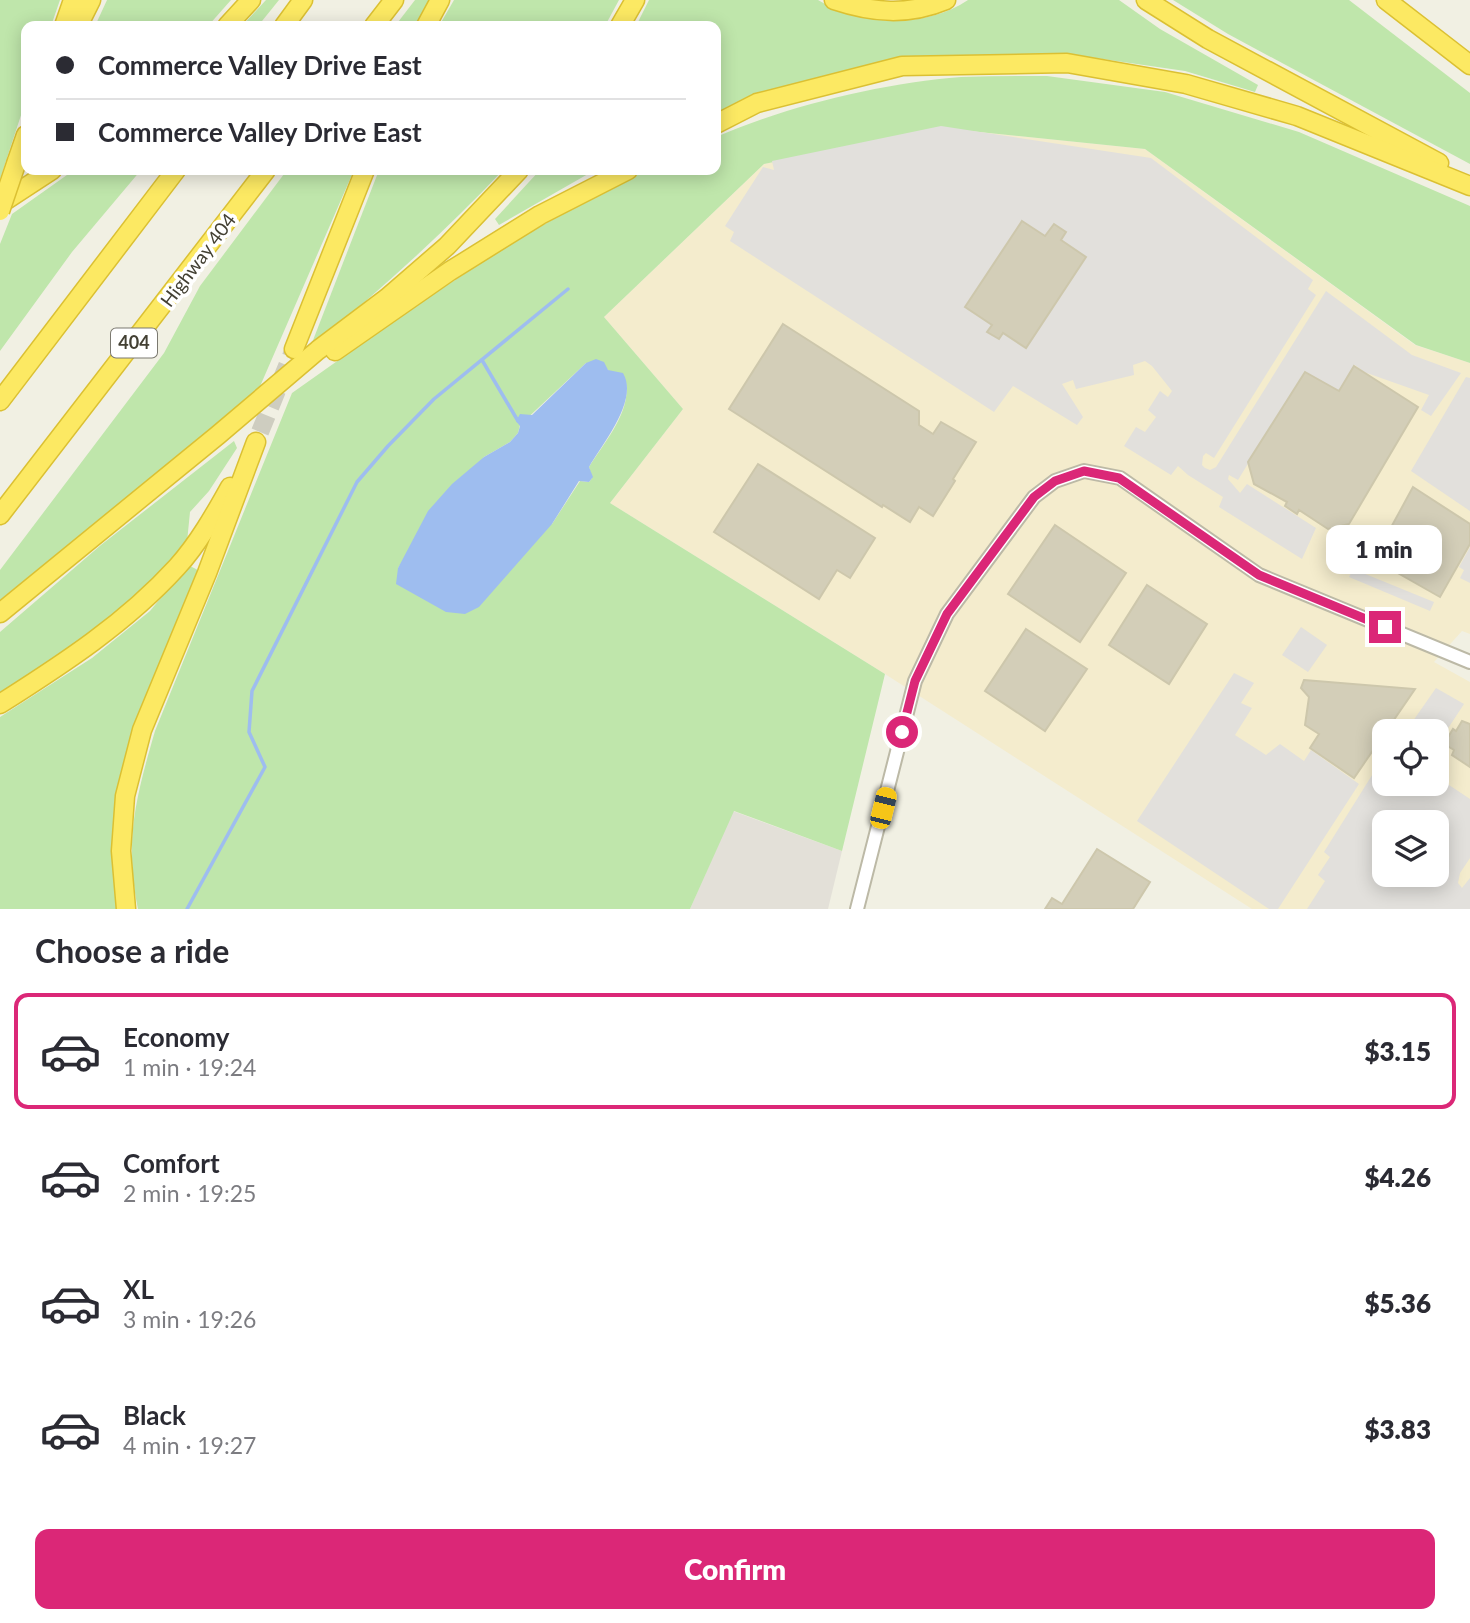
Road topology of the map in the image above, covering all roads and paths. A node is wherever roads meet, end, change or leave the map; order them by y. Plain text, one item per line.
1 (73, 0) edge
2 (91, 0) edge
3 (251, 0) edge
4 (303, 0) edge
5 (394, 0) edge
6 (440, 0) edge
7 (635, 0) edge
8 (834, 0) edge
9 (946, 0) edge
10 (1146, 0) edge
11 (1386, 0) edge
12 (66, 21) edge
13 (80, 21) edge
14 (232, 21) edge
15 (288, 21) edge
16 (378, 21) edge
17 (429, 21) edge
18 (623, 21) edge
19 (1470, 65) edge
20 (721, 121) edge
21 (21, 151) edge
22 (21, 154) edge
23 (18, 161) junction
24 (44, 175) edge
25 (172, 175) edge
26 (262, 175) edge
27 (363, 175) edge
28 (514, 175) edge
29 (618, 175) edge
30 (1470, 180) edge
31 (1470, 186) edge
32 (0, 204) edge
33 (0, 211) edge
34 (294, 348) tunnel mouth
35 (0, 401) edge
36 (218, 435) junction
37 (0, 515) edge
38 (0, 613) edge
39 (1470, 662) edge
40 (0, 704) edge
41 (126, 909) edge
42 (857, 909) edge

1 - 12 highway
2 - 13 highway
3 - 14 highway
4 - 15 highway
5 - 16 highway
6 - 17 highway
7 - 18 highway
8 - 9 highway
10 - 30 highway
11 - 19 highway
20 - 31 highway
21 - 23 highway
22 - 23 highway
23 - 33 highway, bridge
24 - 32 highway
25 - 35 highway
26 - 37 highway, Highway 404 / 404
27 - 34 highway
28 - 36 highway
29 - 36 highway
36 - 38 highway
39 - 42 street
40 - 41 highway

